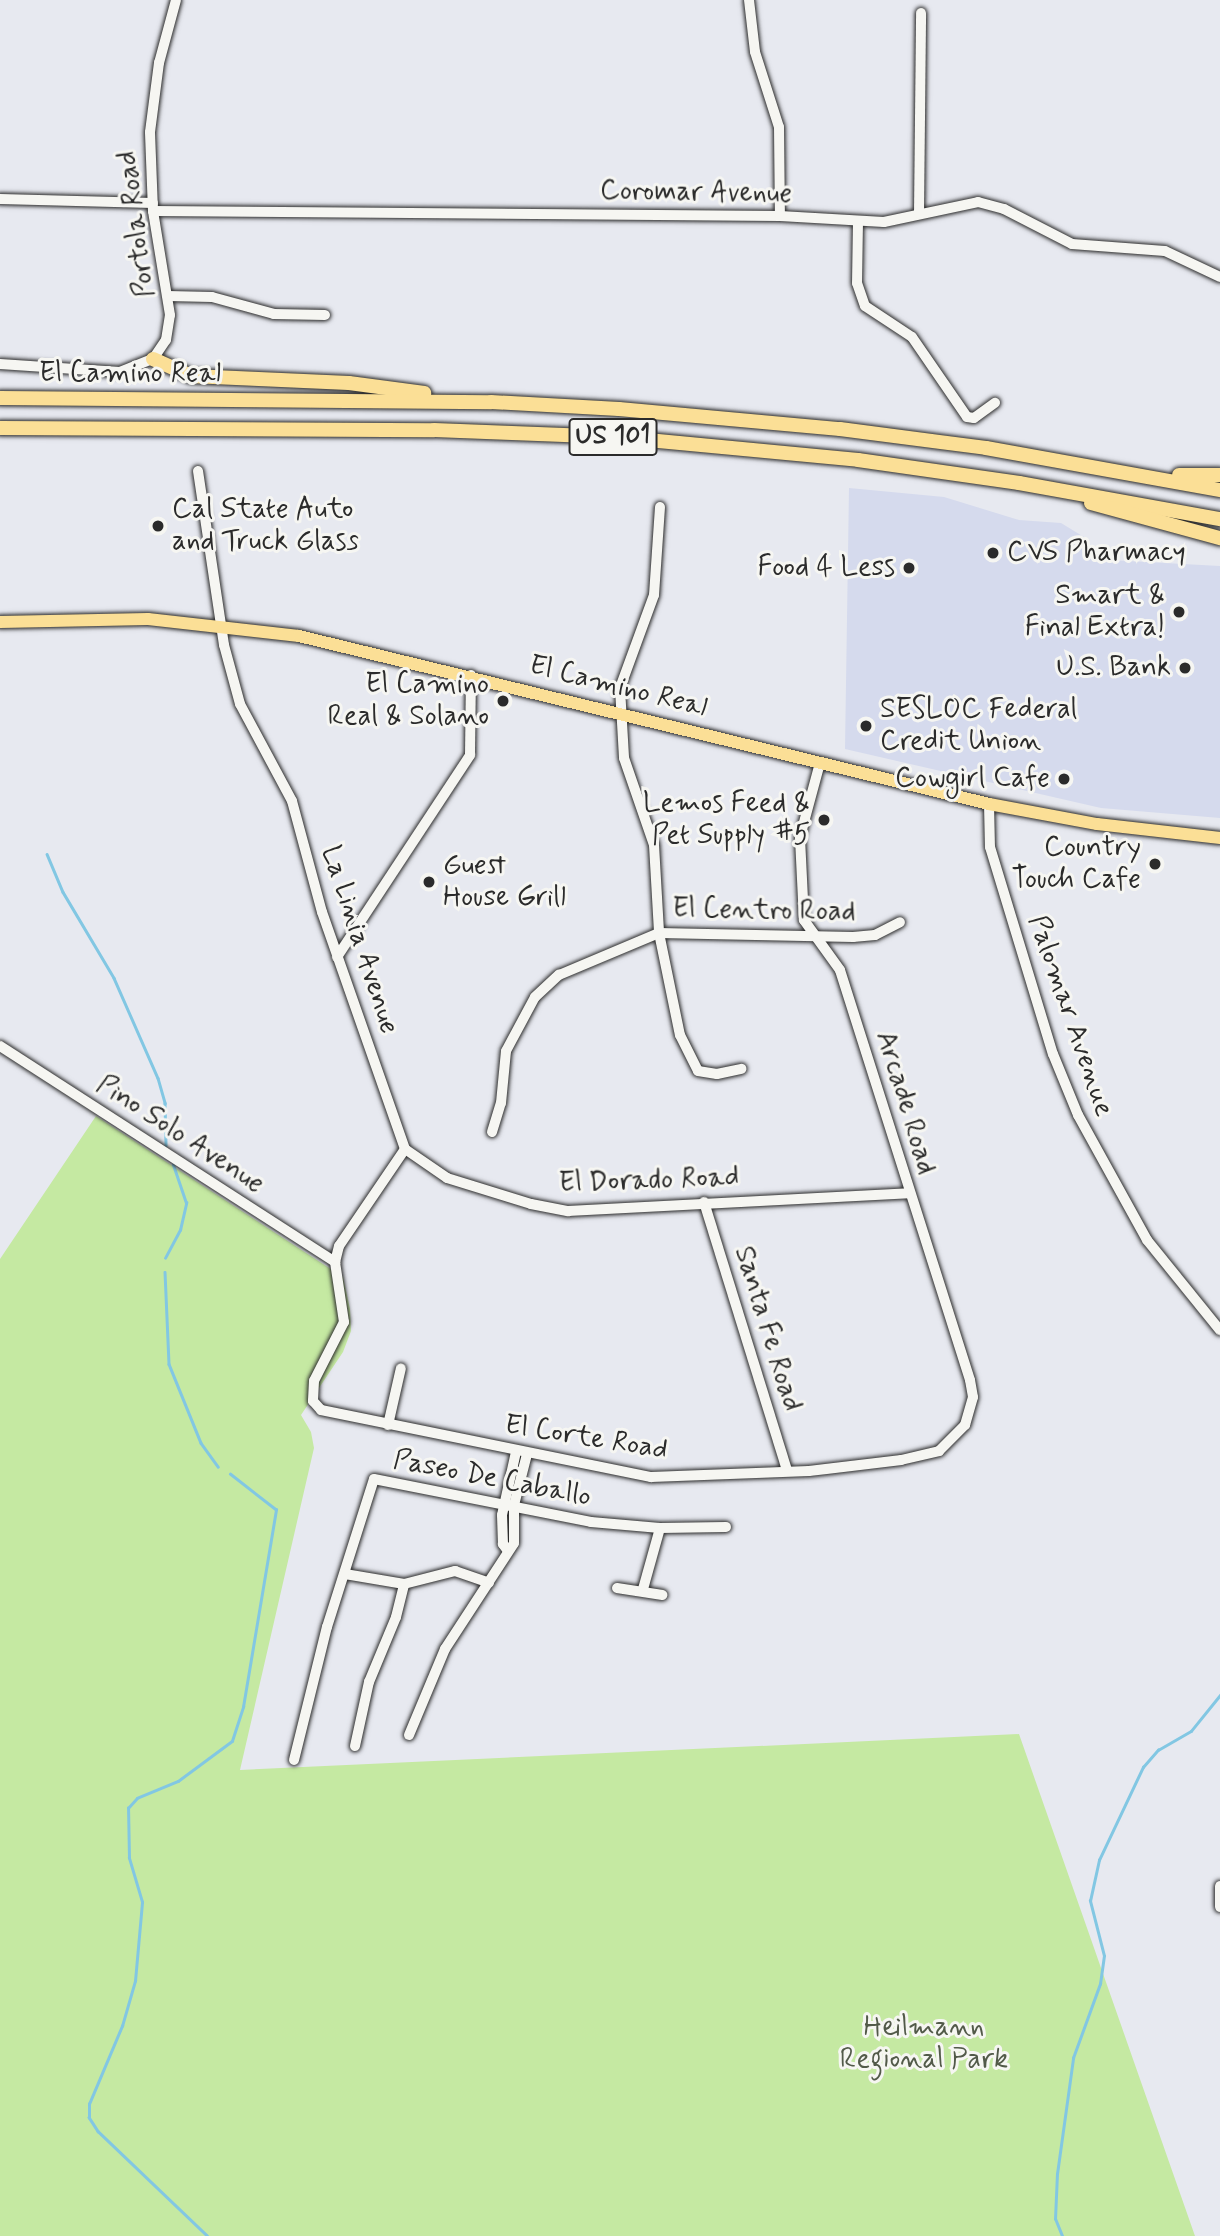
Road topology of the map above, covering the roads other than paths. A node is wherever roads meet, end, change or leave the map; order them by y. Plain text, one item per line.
1 (176, 0) edge
2 (749, 0) edge
3 (921, 13) dead end
4 (0, 199) edge
5 (153, 207) junction
6 (919, 213) junction
7 (780, 216) junction
8 (858, 221) junction
9 (1220, 277) edge
10 (169, 296) junction
11 (325, 314) dead end
12 (153, 359) junction
13 (0, 365) edge
14 (0, 398) edge
15 (491, 402) junction
16 (995, 404) dead end
17 (0, 430) edge
18 (198, 471) dead end
19 (1220, 475) edge
20 (1151, 476) junction
21 (1019, 483) junction
22 (1220, 490) edge
23 (660, 507) dead end
24 (1220, 519) edge
25 (1220, 538) edge
26 (0, 622) edge
27 (222, 624) junction
28 (471, 675) junction
29 (621, 713) junction
30 (820, 763) junction
31 (989, 804) junction
32 (1220, 838) edge
33 (900, 922) dead end
34 (659, 933) junction
35 (814, 933) junction
36 (337, 957) junction
37 (0, 1046) edge
38 (741, 1069) dead end
39 (492, 1132) dead end
40 (405, 1149) junction
41 (909, 1193) junction
42 (704, 1202) junction
43 (335, 1262) junction
44 (1220, 1331) edge
45 (401, 1368) dead end
46 (388, 1425) junction
47 (939, 1451) joint
48 (521, 1453) junction
49 (787, 1470) junction
50 (509, 1503) junction
51 (726, 1527) dead end
52 (660, 1528) junction
53 (345, 1574) junction
54 (404, 1584) junction
55 (489, 1584) junction
56 (617, 1588) dead end
57 (643, 1588) junction
58 (662, 1595) dead end
59 (409, 1735) dead end
60 (355, 1746) dead end
61 (295, 1760) dead end
62 (1220, 1886) edge
63 (1220, 1907) edge

1 - 5 street, Portola Road
2 - 7 street
3 - 6 street
4 - 5 street, Coromar Avenue
5 - 7 street, Coromar Avenue
5 - 10 street, Portola Road
6 - 8 street, Coromar Avenue
6 - 9 street, Coromar Avenue
7 - 8 street, Coromar Avenue
8 - 16 street
10 - 11 street
10 - 12 street, Portola Road
12 - 13 street
12 - 15 highway
14 - 15 highway, El Camino Real / US 101
15 - 20 highway, El Camino Real / US 101
17 - 21 highway, El Camino Real / US 101
18 - 27 street, La Linia Avenue
19 - 20 highway
20 - 22 highway, El Camino Real / US 101
21 - 24 highway, El Camino Real / US 101
21 - 25 highway
23 - 29 street
26 - 27 main road, El Camino Real
27 - 28 main road, El Camino Real
27 - 36 street, La Linia Avenue
28 - 29 main road, El Camino Real
28 - 36 street
29 - 30 main road, El Camino Real
29 - 34 street
30 - 31 main road, El Camino Real
30 - 35 street, Arcade Road
31 - 32 main road, El Camino Real
31 - 44 street, Palomar Avenue
33 - 35 street, El Centro Road
34 - 35 street, El Centro Road
34 - 38 street
34 - 39 street, El Centro Road
35 - 41 street, Arcade Road
36 - 40 street, La Linia Avenue
37 - 43 street, Pino Solo Avenue
40 - 42 street, El Dorado Road
40 - 43 street
41 - 42 street, El Dorado Road
41 - 47 street, Arcade Road
42 - 49 street, Santa Fe Road
43 - 46 street, El Corte Road
45 - 46 street
46 - 48 street, El Corte Road
47 - 49 street, El Corte Road
48 - 49 street, El Corte Road
48 - 50 street
50 - 52 street, Paseo De Caballo
50 - 53 street, Paseo De Caballo
50 - 55 street
51 - 52 street, Paseo De Caballo
52 - 57 street
53 - 54 street
53 - 61 street, Paseo De Caballo
54 - 55 street
54 - 60 street
55 - 59 street
56 - 57 street
57 - 58 street
62 - 63 street

